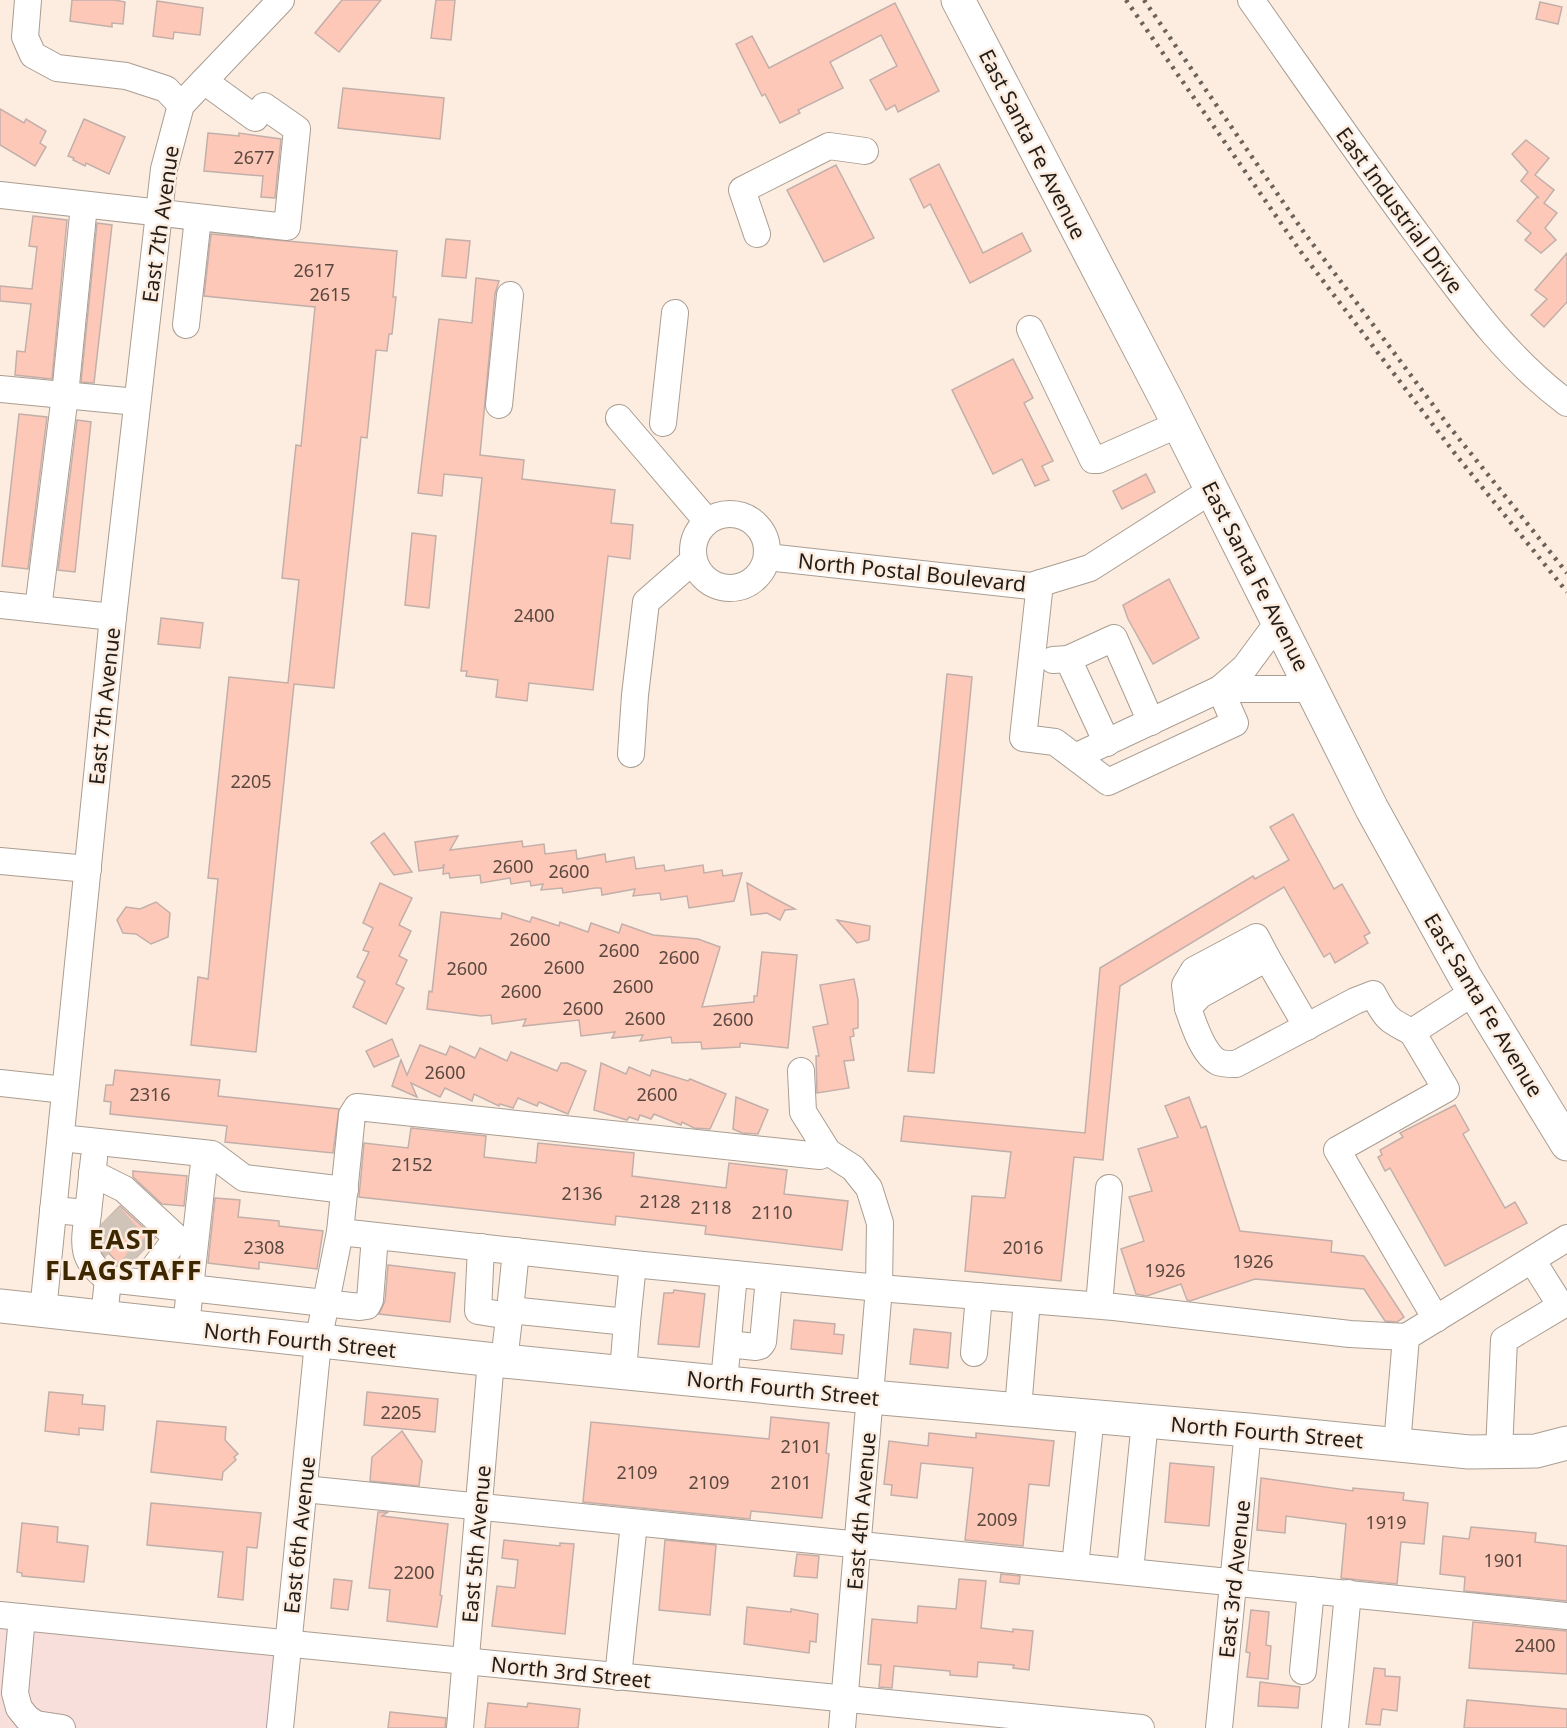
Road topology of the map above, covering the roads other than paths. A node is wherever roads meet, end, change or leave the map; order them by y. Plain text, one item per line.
1 (28, 0) edge
2 (281, 0) edge
3 (958, 0) edge
4 (1251, 0) edge
5 (204, 81) junction
6 (182, 105) junction
7 (865, 151) dead end
8 (0, 195) edge
9 (84, 205) junction
10 (159, 214) junction
11 (198, 218) junction
12 (757, 234) dead end
13 (510, 296) dead end
14 (675, 313) dead end
15 (186, 325) dead end
16 (1030, 329) dead end
17 (0, 389) edge
18 (65, 395) junction
19 (137, 402) junction
20 (1567, 403) edge
21 (499, 405) dead end
22 (619, 418) dead end
23 (663, 423) dead end
24 (1179, 424) junction
25 (1212, 490) junction
26 (707, 521) junction
27 (767, 557) junction
28 (694, 560) junction
29 (1040, 583) junction
30 (0, 605) edge
31 (38, 609) junction
32 (113, 617) junction
33 (1279, 621) junction
34 (1068, 659) junction
35 (1031, 661) junction
36 (1313, 689) junction
37 (1220, 690) junction
38 (1151, 722) junction
39 (1107, 743) junction
40 (631, 754) dead end
41 (1075, 757) junction
42 (0, 861) edge
43 (88, 869) junction
44 (1474, 992) junction
45 (1307, 1027) junction
46 (1412, 1032) junction
47 (801, 1071) dead end
48 (0, 1083) edge
49 (65, 1090) junction
50 (61, 1138) junction
51 (96, 1142) junction
52 (1567, 1144) edge
53 (828, 1152) junction
54 (205, 1154) junction
55 (1109, 1188) dead end
56 (345, 1190) junction
57 (94, 1209) junction
58 (53, 1210) junction
59 (340, 1232) junction
60 (375, 1236) junction
61 (1567, 1238) edge
62 (481, 1247) junction
63 (516, 1251) junction
64 (1532, 1260) junction
65 (633, 1264) junction
66 (139, 1272) junction
67 (734, 1274) junction
68 (769, 1278) junction
69 (190, 1288) junction
70 (879, 1288) junction
71 (979, 1296) junction
72 (1027, 1300) junction
73 (326, 1303) junction
74 (1099, 1305) junction
75 (0, 1306) edge
76 (43, 1311) junction
77 (510, 1313) junction
78 (104, 1318) junction
79 (1436, 1319) junction
80 (627, 1322) junction
81 (186, 1327) junction
82 (1406, 1337) junction
83 (318, 1342) junction
84 (728, 1344) junction
85 (974, 1353) dead end
86 (497, 1360) junction
87 (623, 1372) junction
88 (724, 1382) junction
89 (871, 1397) junction
90 (1018, 1409) junction
91 (1091, 1416) junction
92 (1145, 1421) junction
93 (1248, 1430) junction
94 (1567, 1443) edge
95 (1397, 1445) junction
96 (1499, 1451) junction
97 (304, 1489) junction
98 (479, 1507) junction
99 (634, 1523) junction
100 (858, 1545) junction
101 (1075, 1566) junction
102 (1130, 1571) junction
103 (1233, 1581) junction
104 (1311, 1590) junction
105 (1348, 1593) junction
106 (11, 1616) edge
107 (1567, 1616) edge
108 (288, 1642) junction
109 (466, 1662) junction
110 (1303, 1671) dead end
111 (618, 1677) junction
112 (845, 1699) junction
113 (62, 1728) edge
114 (280, 1728) edge
115 (460, 1728) edge
116 (842, 1728) edge
117 (1141, 1728) edge
118 (1219, 1728) edge
119 (1335, 1728) edge

1 - 6 street
2 - 5 street
3 - 24 main road, East Santa Fe Avenue
4 - 20 street, East Industrial Drive
5 - 6 street
5 - 11 street
6 - 10 street, East 7th Avenue
7 - 12 street
8 - 9 street
9 - 10 street
9 - 18 street
10 - 11 street
10 - 19 street, East 7th Avenue
11 - 15 street
13 - 21 street
14 - 23 street
16 - 24 street
17 - 18 street
18 - 19 street
18 - 31 street
19 - 32 street, East 7th Avenue
22 - 26 street
24 - 25 main road, East Santa Fe Avenue
25 - 29 street, North Postal Boulevard
25 - 33 main road, East Santa Fe Avenue
26 - 27 street
26 - 28 street
27 - 28 street
27 - 29 street, North Postal Boulevard
28 - 40 street
29 - 35 street
30 - 31 street
31 - 32 street
32 - 43 street, East 7th Avenue
33 - 36 main road, East Santa Fe Avenue
33 - 37 street
34 - 35 street
34 - 38 street
34 - 39 street
35 - 41 street
36 - 37 street
36 - 44 main road, East Santa Fe Avenue
37 - 38 street
37 - 41 street
38 - 39 street
39 - 41 street
42 - 43 street
43 - 49 street, East 7th Avenue
44 - 46 street
44 - 52 main road, East Santa Fe Avenue
45 - 45 street
45 - 46 street
46 - 79 street
47 - 53 street, East 4th Avenue
48 - 49 street
49 - 50 street, East 7th Avenue
50 - 51 street
50 - 58 street, East 7th Avenue
51 - 54 street
51 - 57 street
53 - 56 street, East 6th Avenue
53 - 70 street, East 4th Avenue
54 - 56 street
54 - 69 street
55 - 74 street
56 - 59 street, East 6th Avenue
57 - 58 street
57 - 66 street
57 - 66 street
58 - 76 street, East 7th Avenue
59 - 60 street
59 - 73 street, East 6th Avenue
60 - 62 street
60 - 73 street
61 - 64 street
62 - 63 street
62 - 77 street
63 - 65 street
63 - 77 street, East 5th Avenue
64 - 79 street
64 - 96 street
65 - 67 street
65 - 80 street
66 - 69 street
66 - 78 street
67 - 68 street
67 - 84 street
68 - 70 street
68 - 84 street
69 - 73 street
69 - 81 street
70 - 71 street
70 - 89 street, East 4th Avenue
71 - 72 street
71 - 85 street
72 - 74 street
72 - 90 street
73 - 83 street, East 6th Avenue
74 - 82 street
75 - 76 main road, North Fourth Street
76 - 78 main road, North Fourth Street
77 - 80 street
77 - 86 street, East 5th Avenue
78 - 81 main road, North Fourth Street
79 - 82 street
80 - 87 street
81 - 83 main road, North Fourth Street
82 - 95 street
83 - 86 main road, North Fourth Street
83 - 97 street, East 6th Avenue
84 - 88 street
86 - 87 main road, North Fourth Street
86 - 98 street, East 5th Avenue
87 - 88 main road, North Fourth Street
88 - 89 main road, North Fourth Street
89 - 90 main road, North Fourth Street
89 - 100 street, East 4th Avenue
90 - 91 main road, North Fourth Street
91 - 92 main road, North Fourth Street
91 - 101 street
92 - 93 main road, North Fourth Street
92 - 102 street
93 - 95 main road, North Fourth Street
93 - 103 street, East 3rd Avenue
94 - 96 main road, North Fourth Street
95 - 96 main road, North Fourth Street
97 - 98 street
97 - 108 street, East 6th Avenue
98 - 99 street
98 - 109 street, East 5th Avenue
99 - 100 street
99 - 111 street
100 - 101 street
100 - 112 street, East 4th Avenue
101 - 102 street
102 - 103 street
103 - 104 street
103 - 118 street, East 3rd Avenue
104 - 105 street
104 - 110 street
105 - 107 street
105 - 119 street
106 - 108 street, North 3rd Street
106 - 113 street
108 - 109 street, North 3rd Street
108 - 114 street, East 6th Avenue
109 - 111 street, North 3rd Street
109 - 115 street, East 5th Avenue
111 - 112 street, North 3rd Street
112 - 116 street, East 4th Avenue
112 - 117 street, North 3rd Street

